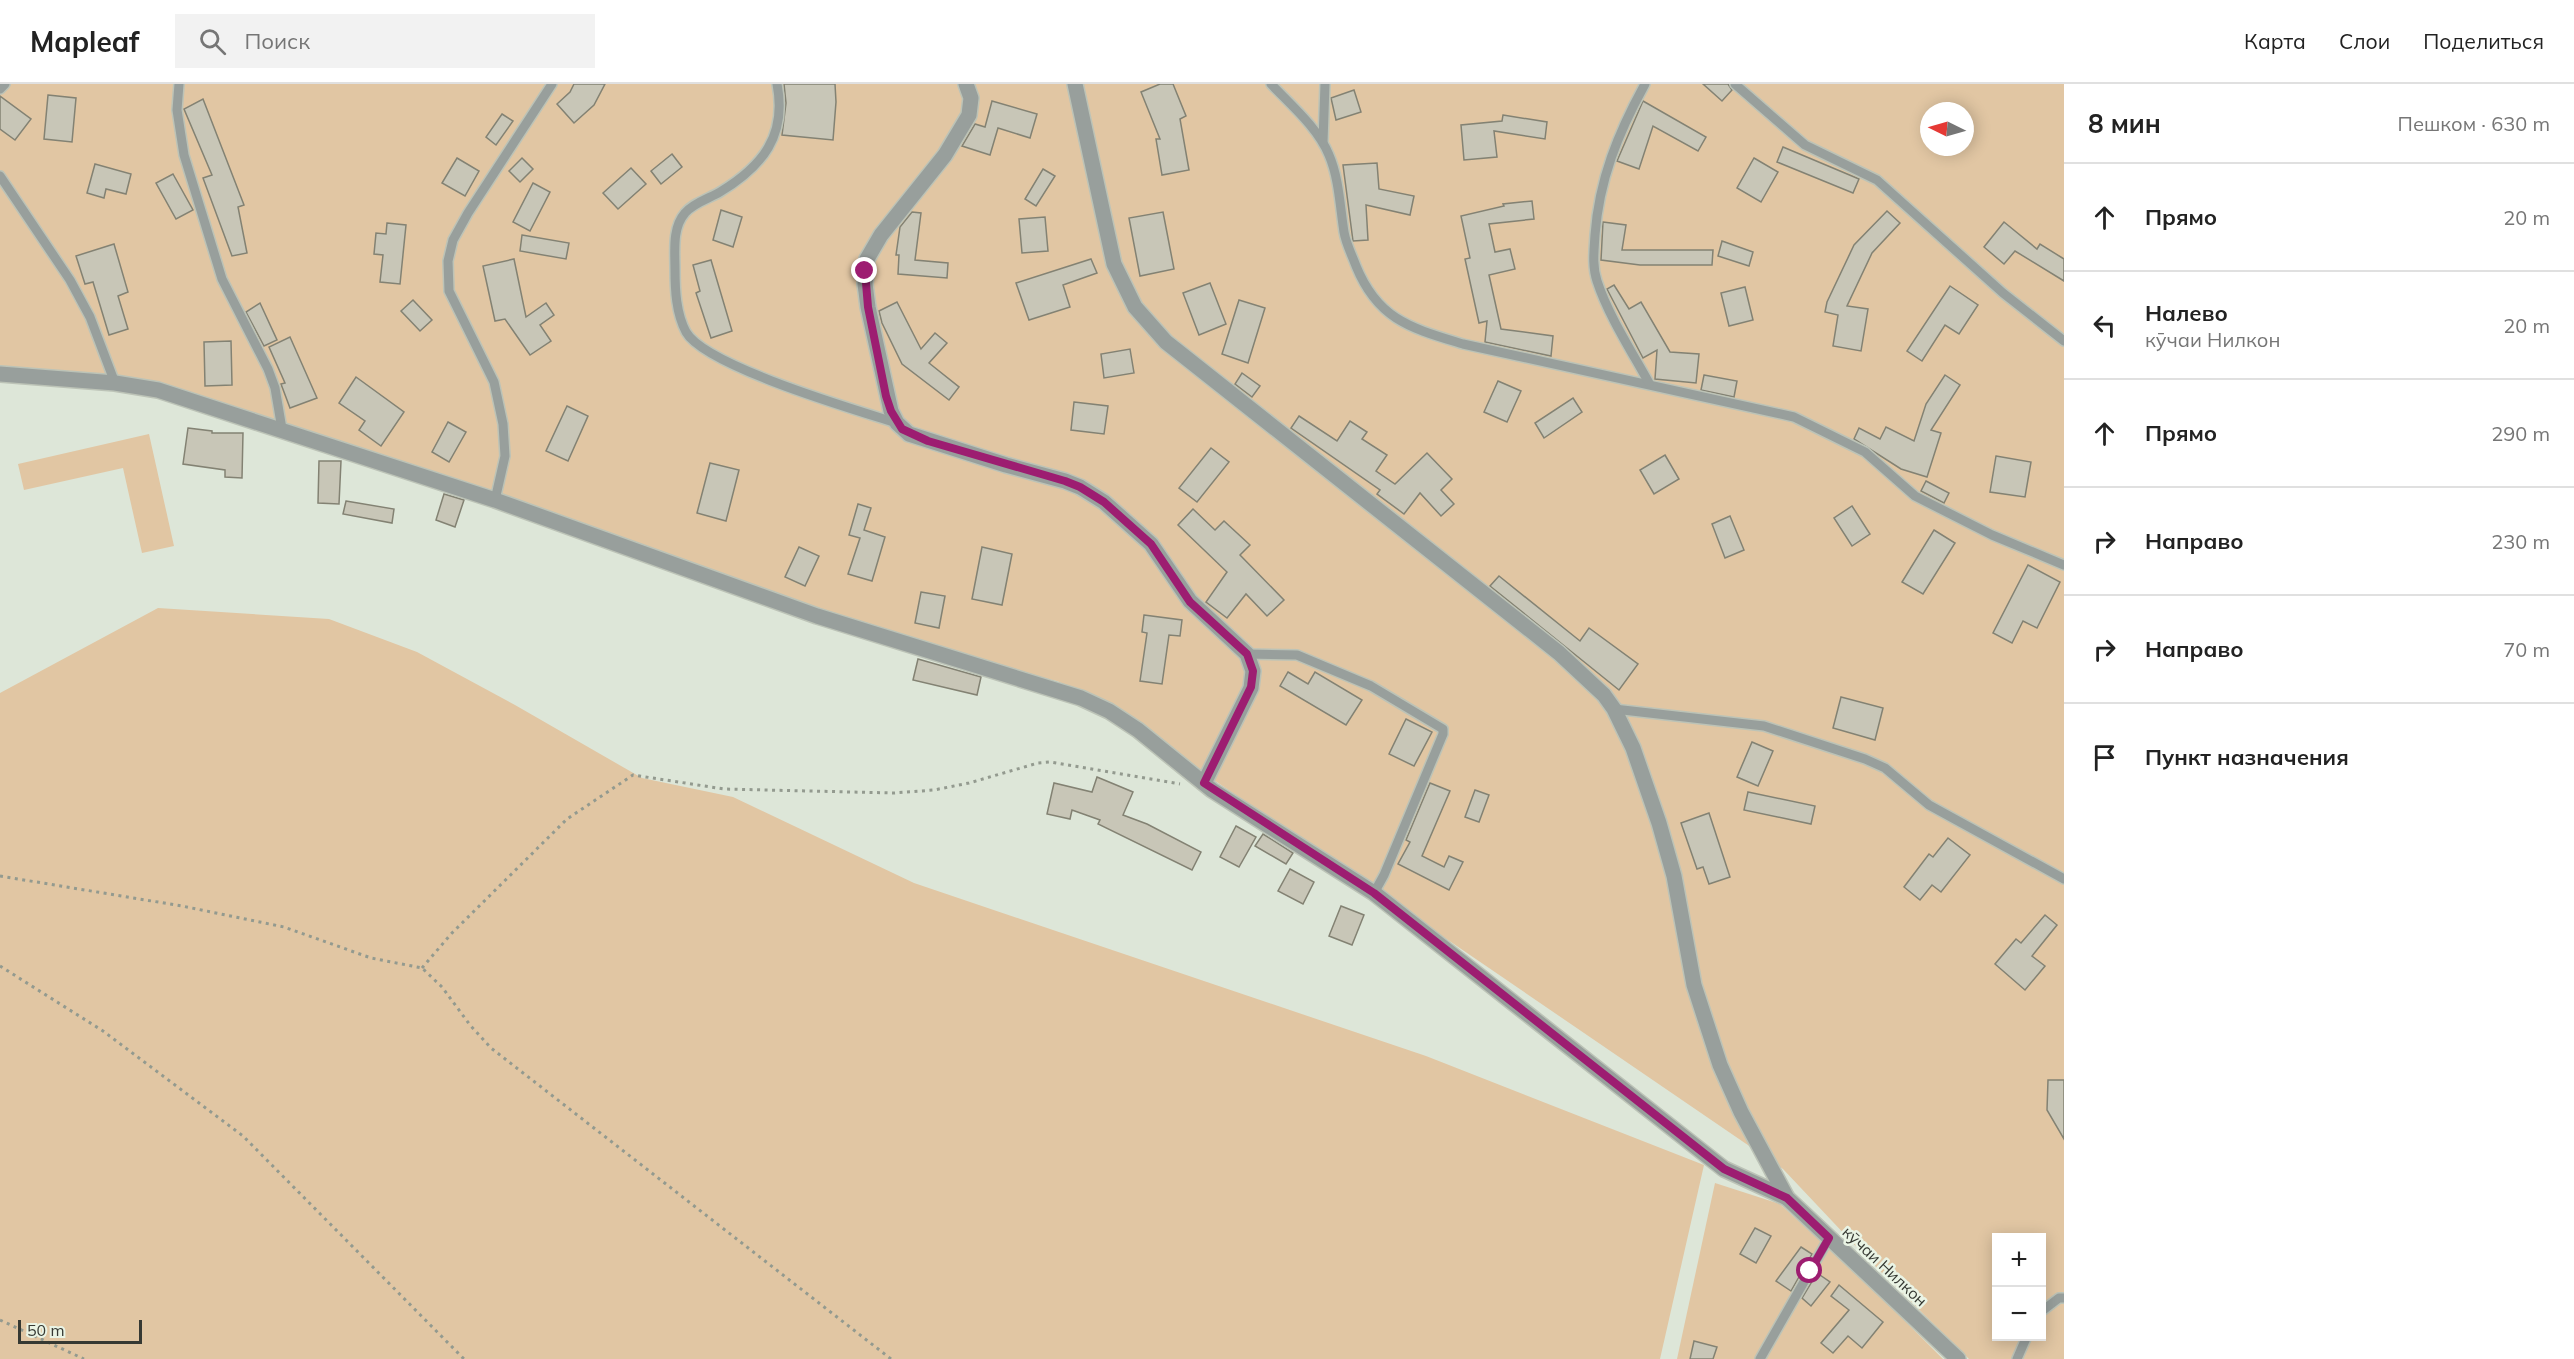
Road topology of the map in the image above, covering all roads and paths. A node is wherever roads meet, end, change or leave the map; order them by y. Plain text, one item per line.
1 (5, 84) edge
2 (179, 84) edge
3 (552, 84) edge
4 (777, 84) edge
5 (966, 84) edge
6 (1075, 84) edge
7 (1271, 84) edge
8 (1325, 84) edge
9 (1645, 84) edge
10 (1735, 84) edge
11 (0, 89) edge
12 (1323, 142) junction
13 (0, 176) edge
14 (2064, 341) edge
15 (0, 375) edge
16 (115, 383) junction
17 (1649, 383) junction
18 (897, 423) junction
19 (282, 429) junction
20 (495, 500) junction
21 (2064, 565) edge
22 (1247, 654) junction
23 (1614, 709) junction
24 (1208, 787) junction
25 (0, 876) edge
26 (2064, 879) edge
27 (1374, 893) junction
28 (0, 966) edge
29 (422, 968) junction
30 (1787, 1198) junction
31 (1829, 1238) junction
32 (2064, 1298) edge
33 (2046, 1308) edge
34 (0, 1320) edge
35 (2025, 1341) edge
36 (84, 1359) edge
37 (464, 1359) edge
38 (891, 1359) edge
39 (1760, 1359) edge
40 (1958, 1359) edge
41 (2017, 1359) edge

1 - 11 lane
2 - 19 lane
3 - 20 lane
4 - 18 lane
5 - 18 street
6 - 23 street
7 - 12 lane
8 - 12 lane
9 - 17 lane
10 - 14 lane
12 - 17 lane
13 - 16 lane
15 - 16 street
16 - 19 street
17 - 21 lane
18 - 22 street
19 - 20 street
20 - 24 street
22 - 24 street
22 - 27 lane
23 - 26 lane
23 - 30 street
24 - 27 street
24 - 29 path
25 - 29 path
27 - 30 street
28 - 37 path
29 - 38 path
30 - 31 street, кӯчаи Нилкон
31 - 39 lane
31 - 40 street, кӯчаи Нилкон
32 - 33 lane
34 - 36 path
35 - 41 lane

